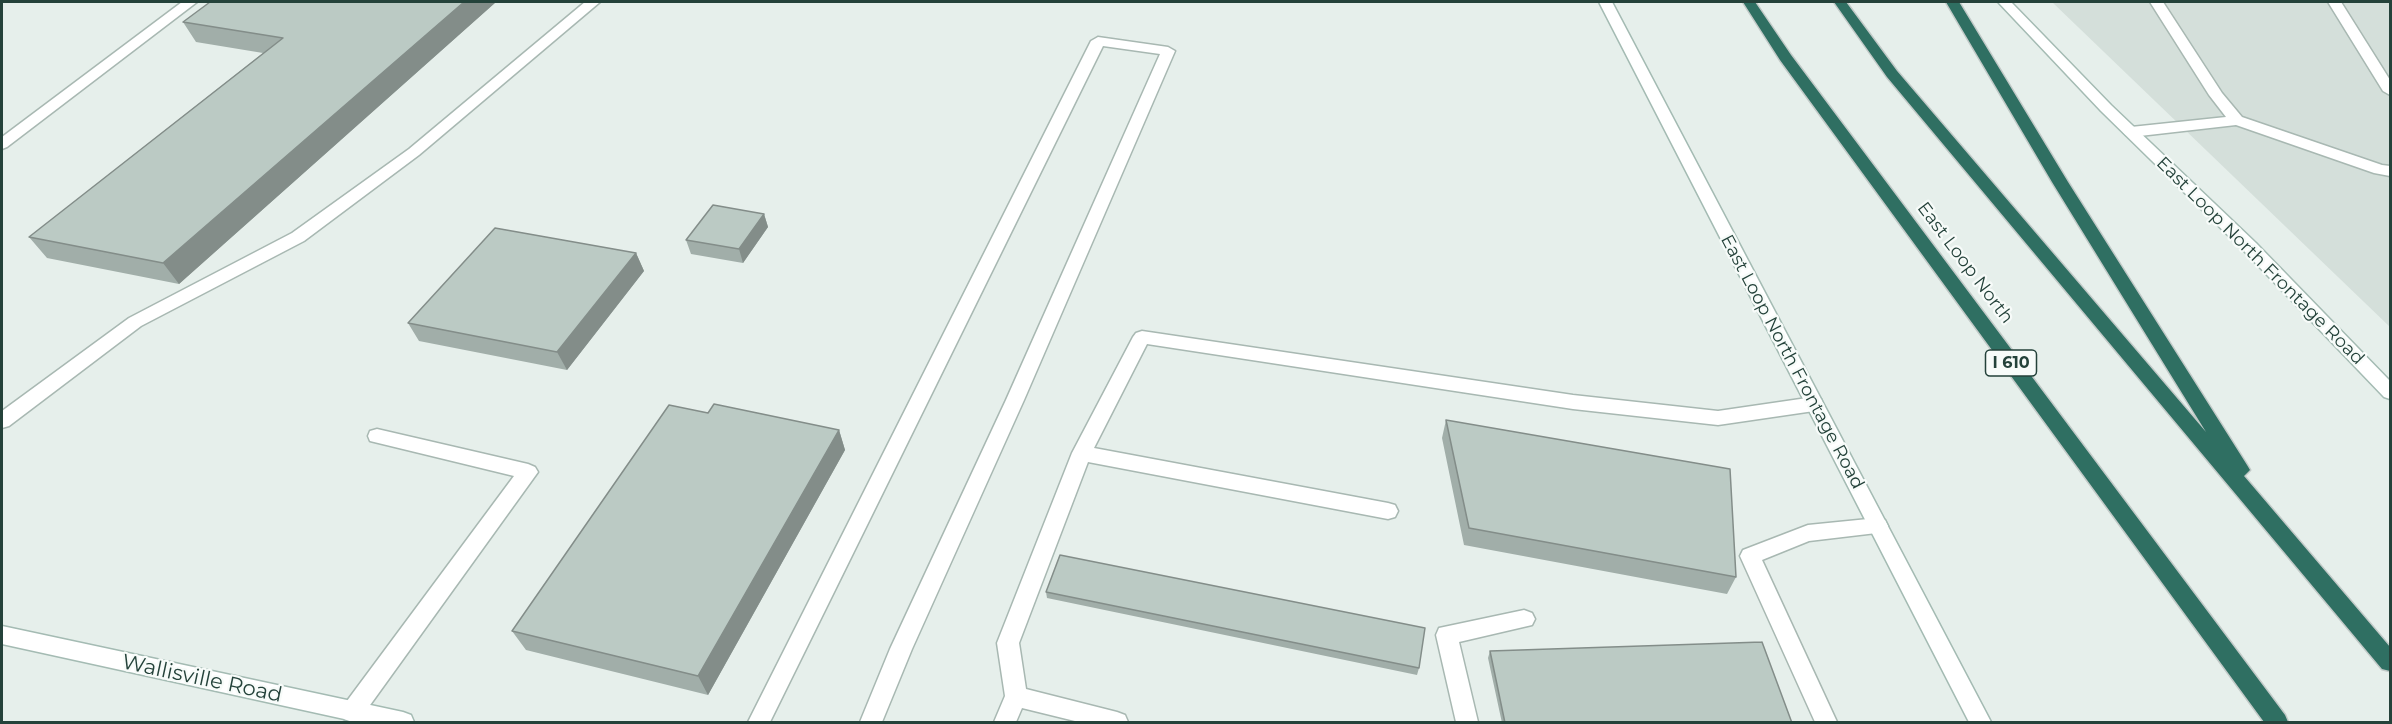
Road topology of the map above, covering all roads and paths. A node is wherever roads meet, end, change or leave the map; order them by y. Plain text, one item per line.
1 (190, 2) edge
2 (593, 2) edge
3 (1605, 2) edge
4 (1733, 2) edge
5 (1749, 2) edge
6 (1840, 2) edge
7 (1953, 2) edge
8 (2004, 2) edge
9 (2157, 2) edge
10 (2334, 2) edge
11 (1785, 57) junction
12 (2391, 91) edge
13 (2237, 120) junction
14 (2130, 132) junction
15 (2, 144) edge
16 (2387, 174) edge
17 (2391, 392) edge
18 (1815, 404) junction
19 (2, 421) edge
20 (377, 436) dead end
21 (1082, 453) junction
22 (1388, 511) dead end
23 (2272, 523) junction
24 (1878, 526) junction
25 (1524, 619) dead end
26 (2, 635) edge
27 (2391, 662) edge
28 (1016, 696) junction
29 (349, 717) edge
30 (403, 723) edge
31 (759, 723) edge
32 (871, 723) edge
33 (1005, 723) edge
34 (1117, 723) edge
35 (1467, 723) edge
36 (1826, 723) edge
37 (1980, 723) edge
38 (2277, 723) edge

1 - 15 main road
2 - 19 main road
3 - 18 main road, East Loop North Frontage Road
4 - 11 highway
5 - 11 highway, East Loop North / I 610
6 - 23 highway
7 - 23 highway
8 - 14 main road, East Loop North Frontage Road
9 - 13 main road
10 - 12 main road
11 - 38 highway, East Loop North / I 610
13 - 14 main road
13 - 16 main road
14 - 17 main road, East Loop North Frontage Road
18 - 21 main road
18 - 24 main road, East Loop North Frontage Road
20 - 29 main road
21 - 22 main road
21 - 28 main road
23 - 27 highway
24 - 36 main road
24 - 37 main road, East Loop North Frontage Road
25 - 35 main road
26 - 29 main road, Wallisville Road
28 - 33 main road
28 - 34 main road
29 - 30 main road, Wallisville Road
31 - 32 main road

